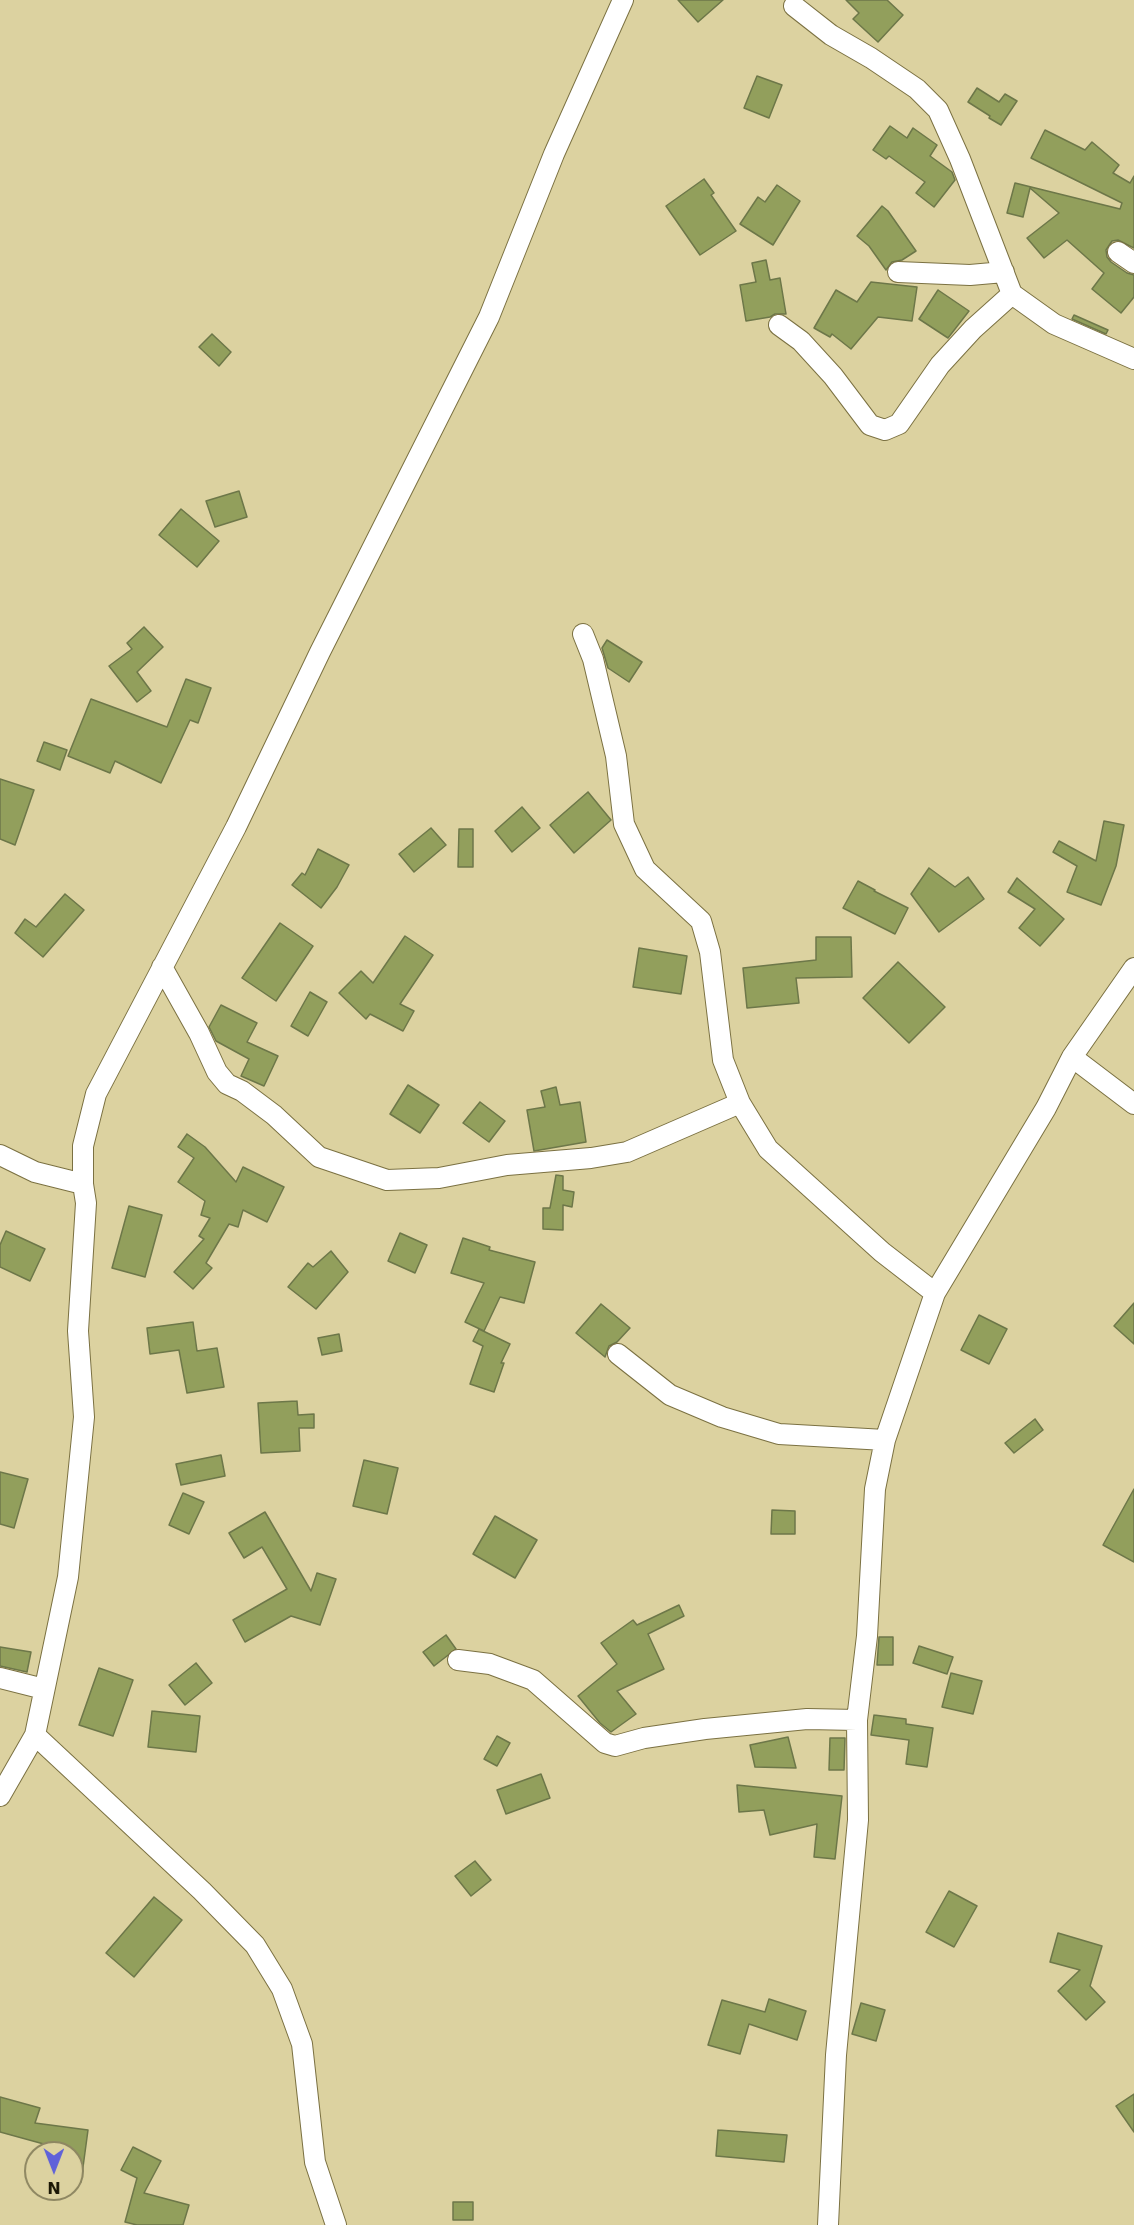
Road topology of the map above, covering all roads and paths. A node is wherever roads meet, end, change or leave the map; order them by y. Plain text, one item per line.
1 (623, 0) edge
2 (794, 6) dead end
3 (898, 272) dead end
4 (1004, 272) junction
5 (1012, 294) junction
6 (778, 325) dead end
7 (1134, 359) edge
8 (584, 634) dead end
9 (162, 967) junction
10 (1134, 968) edge
11 (1072, 1057) junction
12 (740, 1104) junction
13 (1134, 1104) edge
14 (0, 1155) edge
15 (83, 1184) junction
16 (935, 1293) junction
17 (618, 1354) dead end
18 (885, 1440) junction
19 (458, 1660) dead end
20 (0, 1678) edge
21 (44, 1689) junction
22 (857, 1719) junction
23 (35, 1735) junction
24 (0, 1796) edge
25 (336, 2225) edge
26 (828, 2225) edge

1 - 9 street
2 - 4 street
3 - 4 street
4 - 5 street
5 - 6 street
5 - 7 street
8 - 12 street
9 - 12 street
9 - 15 street
10 - 11 street
11 - 13 street
11 - 16 street
12 - 16 street
14 - 15 street
15 - 21 street
16 - 18 street
17 - 18 street
18 - 22 street
19 - 22 street
20 - 21 street
21 - 23 street
22 - 26 street
23 - 24 street
23 - 25 street

